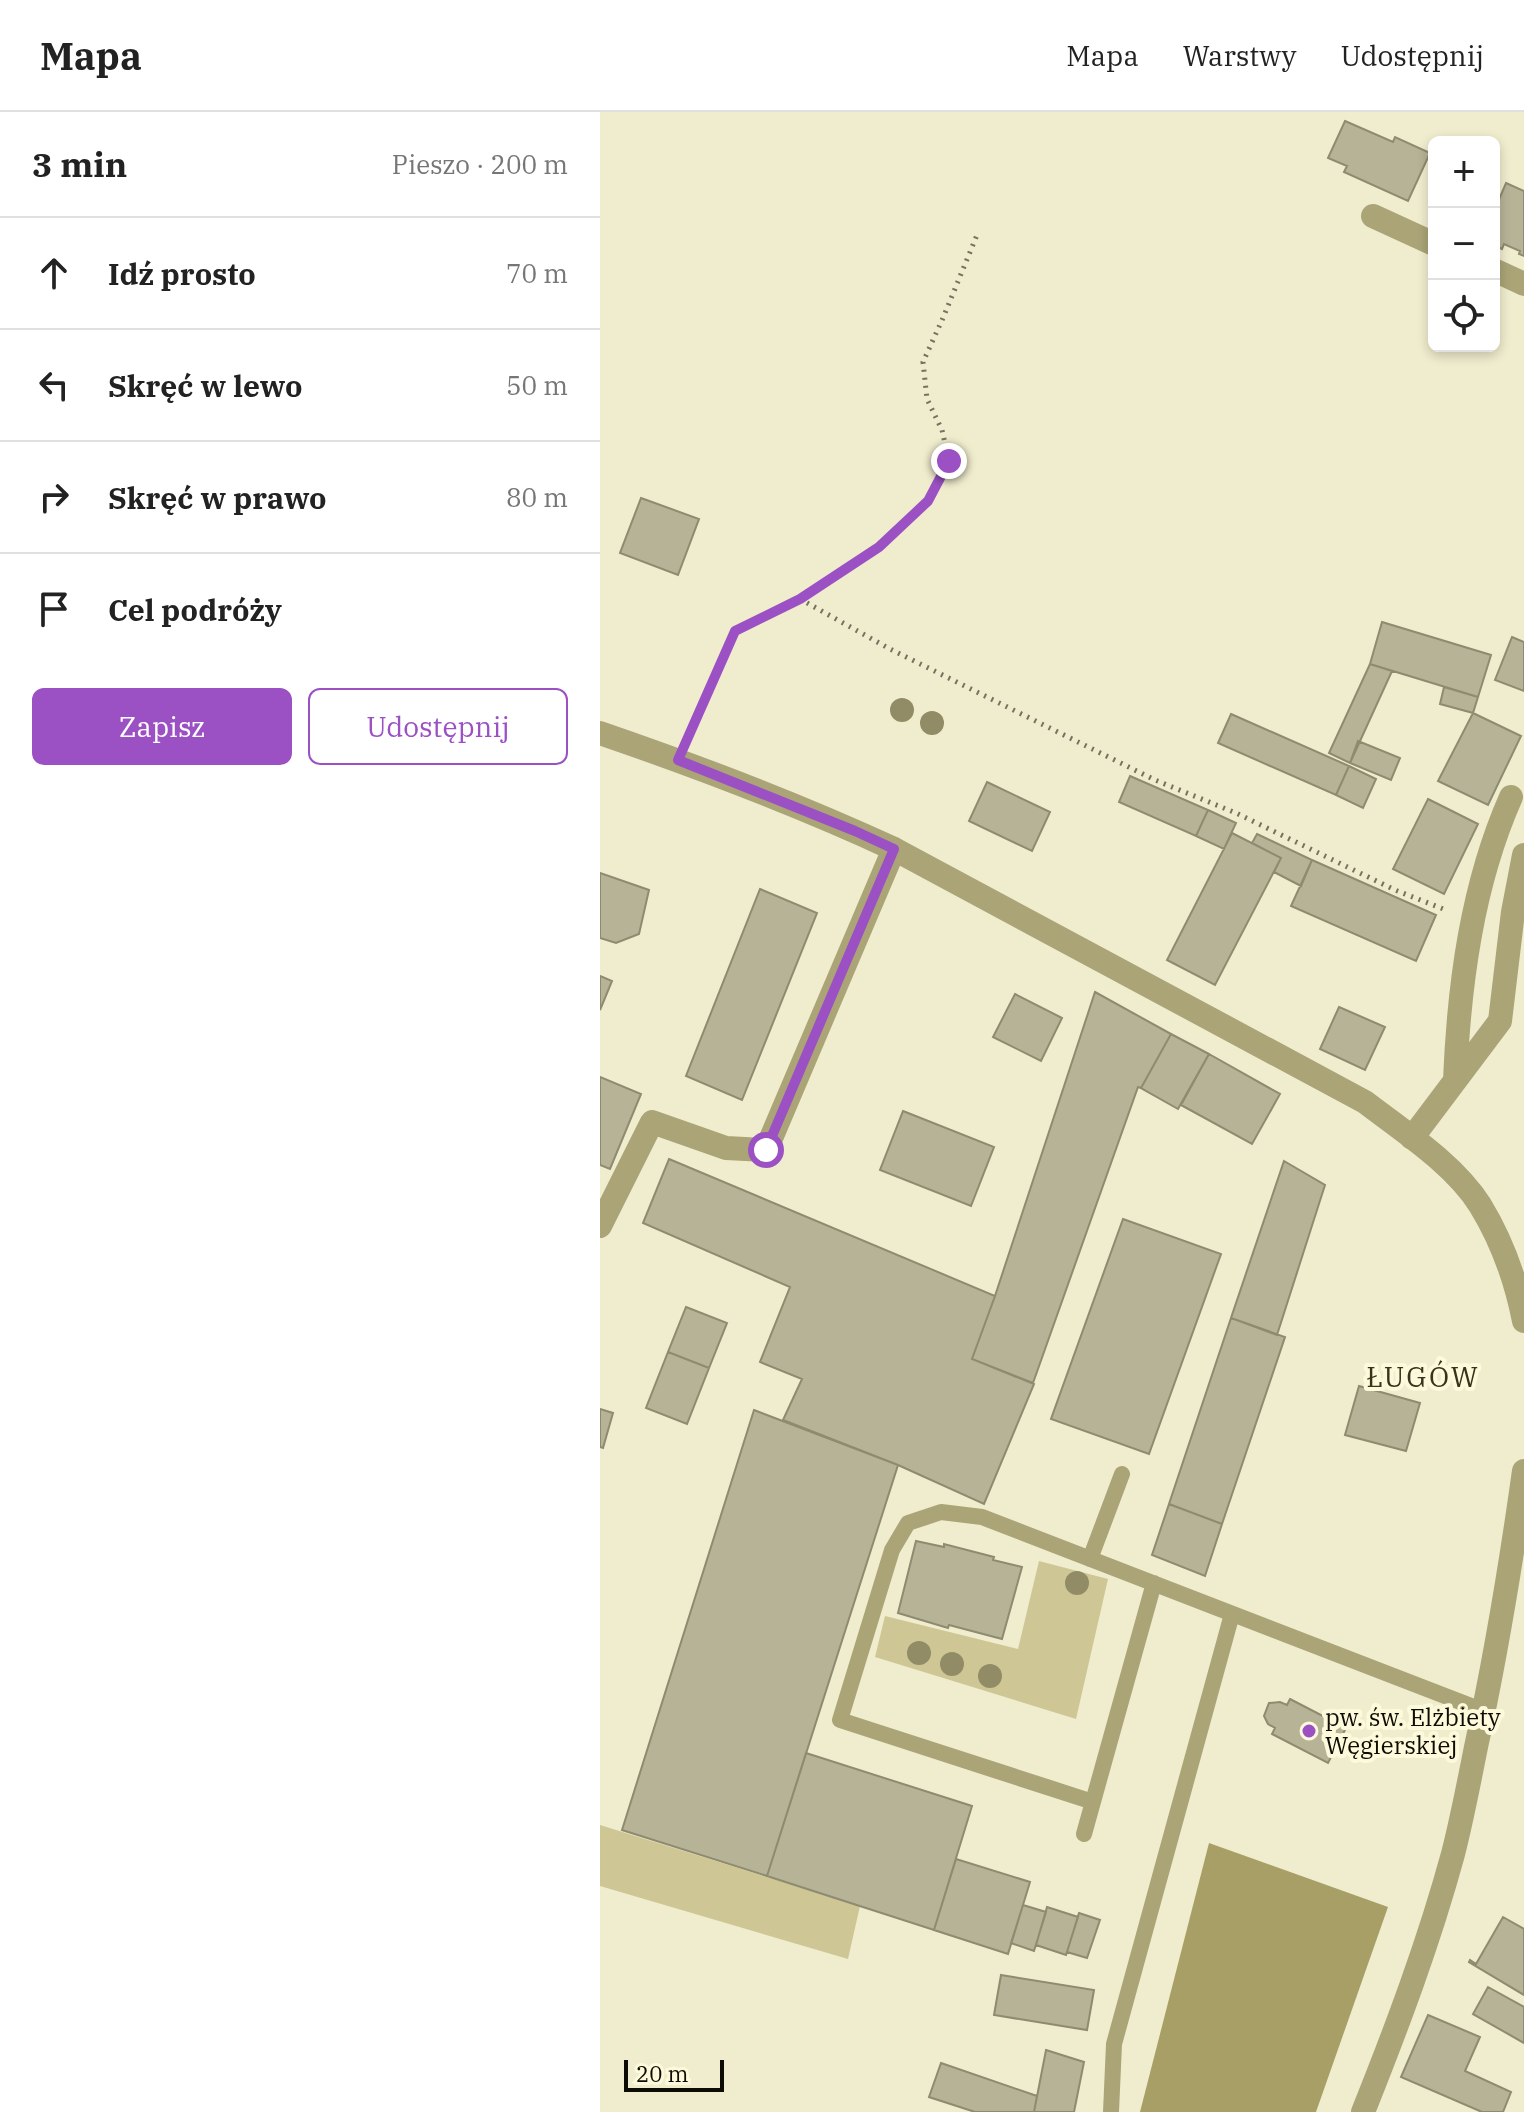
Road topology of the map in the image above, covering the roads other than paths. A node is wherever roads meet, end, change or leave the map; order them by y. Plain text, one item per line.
1 (1373, 216) dead end
2 (1428, 241) edge
3 (1500, 273) edge
4 (1524, 284) edge
5 (600, 733) edge
6 (1511, 797) dead end
7 (894, 849) junction
8 (1524, 855) edge
9 (1455, 1080) junction
10 (1412, 1138) junction
11 (600, 1226) edge
12 (1524, 1321) edge
13 (1524, 1471) edge
14 (1122, 1474) dead end
15 (1090, 1559) junction
16 (1154, 1583) junction
17 (1232, 1614) junction
18 (1484, 1711) junction
19 (1093, 1802) junction
20 (1084, 1834) dead end
21 (1111, 2112) edge
22 (1363, 2112) edge

1 - 2 street
3 - 4 street
5 - 7 street
6 - 9 street
7 - 10 street
7 - 11 street
8 - 9 street
9 - 10 street
10 - 12 street
13 - 18 street
14 - 15 lane
15 - 16 lane
15 - 19 lane
16 - 17 lane
16 - 19 lane
17 - 18 lane
17 - 21 lane
18 - 22 street
19 - 20 lane

